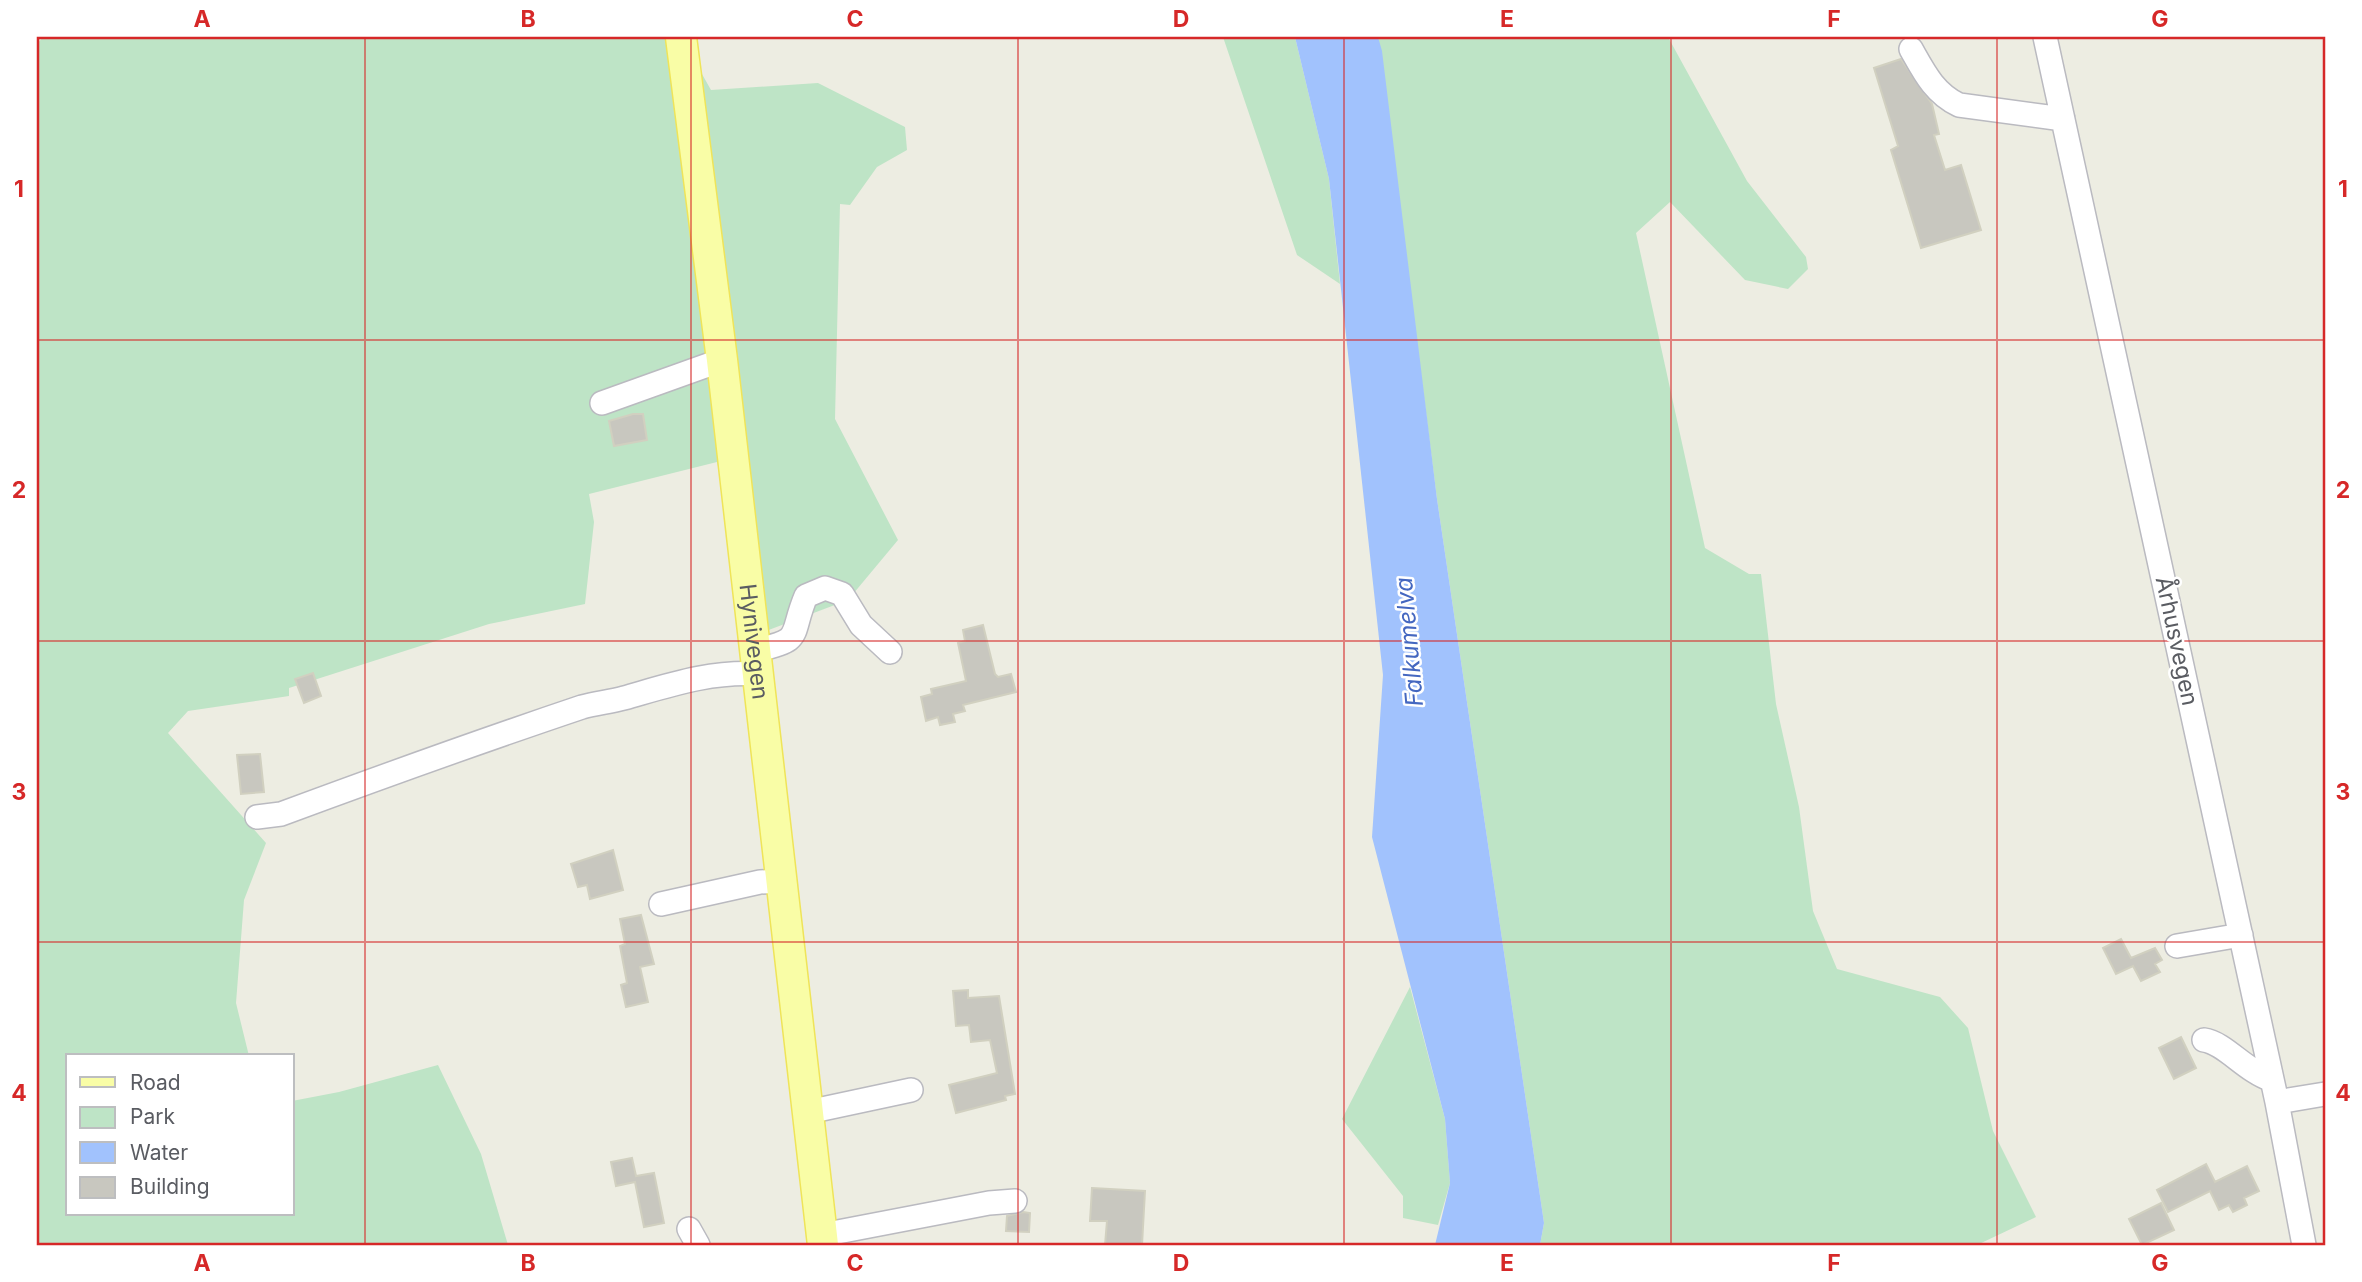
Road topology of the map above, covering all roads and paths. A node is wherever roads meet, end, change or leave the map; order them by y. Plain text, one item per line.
1 (681, 37) edge
2 (2045, 37) edge
3 (1911, 49) dead end
4 (2063, 119) junction
5 (722, 360) junction
6 (602, 403) dead end
7 (890, 652) dead end
8 (757, 662) junction
9 (257, 817) dead end
10 (782, 881) junction
11 (661, 904) dead end
12 (2241, 935) junction
13 (2177, 946) dead end
14 (2204, 1040) dead end
15 (911, 1090) dead end
16 (2275, 1091) junction
17 (2325, 1094) edge
18 (808, 1112) junction
19 (1015, 1201) dead end
20 (2302, 1234) edge
21 (823, 1240) edge
22 (2286, 1245) edge

1 - 5 main road, Hynivegen
2 - 4 street, Århusvegen
3 - 4 street
4 - 12 street, Århusvegen
5 - 6 street
5 - 8 main road, Hynivegen
7 - 8 street
8 - 9 street
8 - 10 main road, Hynivegen
10 - 11 street
10 - 18 main road, Hynivegen
12 - 13 street
12 - 16 street, Århusvegen
14 - 16 street
15 - 18 street
16 - 17 street
16 - 20 street, Århusvegen
18 - 21 main road, Hynivegen
19 - 21 street
20 - 22 street

